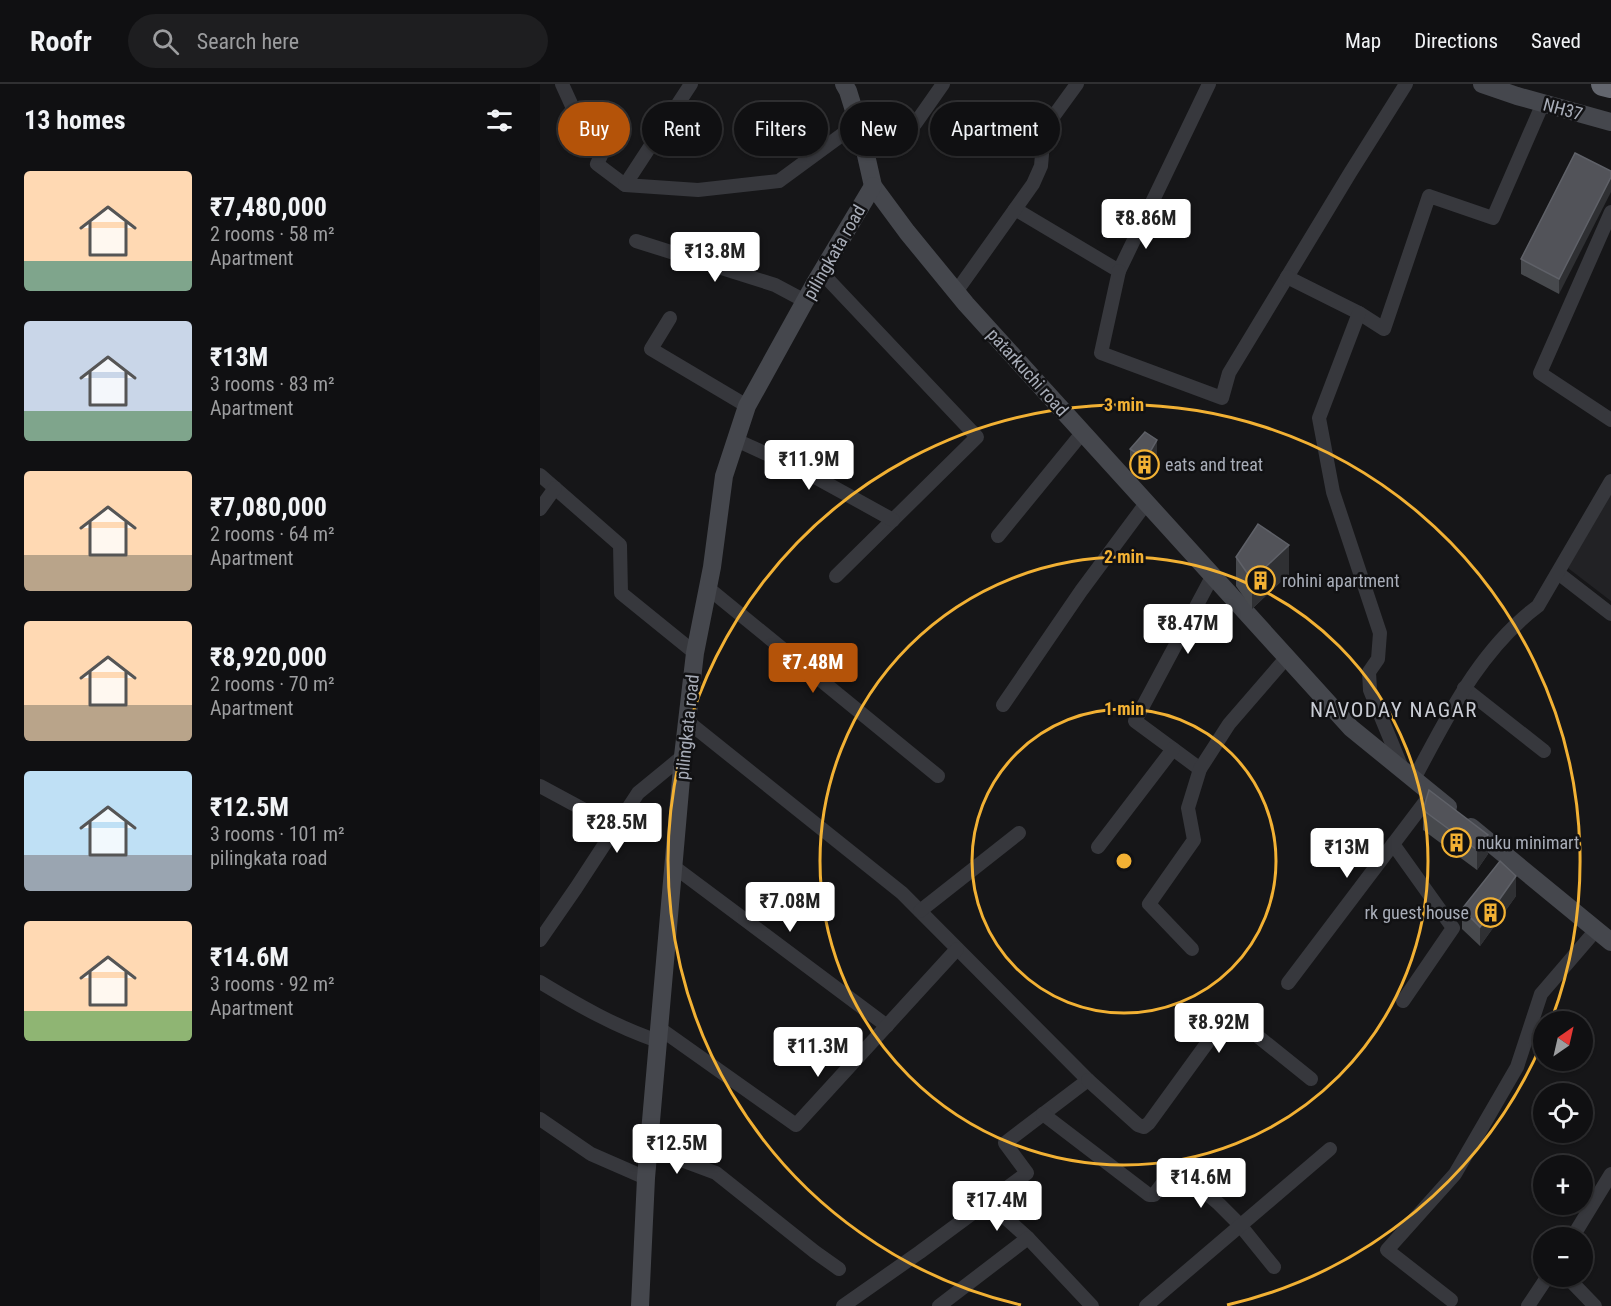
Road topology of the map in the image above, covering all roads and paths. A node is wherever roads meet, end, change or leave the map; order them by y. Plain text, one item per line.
1 (561, 84) edge
2 (691, 84) edge
3 (844, 84) edge
4 (943, 84) edge
5 (1077, 84) edge
6 (1209, 84) edge
7 (1407, 84) edge
8 (1482, 84) edge
9 (1603, 84) edge
10 (1611, 86) edge
11 (851, 102) edge
12 (1543, 103) junction
13 (918, 120) edge
14 (1611, 122) edge
15 (840, 136) edge
16 (866, 156) edge
17 (625, 185) junction
18 (873, 186) junction
19 (1015, 209) junction
20 (1611, 212) edge
21 (636, 241) dead end
22 (1119, 271) junction
23 (821, 272) junction
24 (1287, 277) junction
25 (957, 292) junction
26 (805, 301) junction
27 (1359, 313) junction
28 (670, 318) dead end
29 (747, 406) junction
30 (1611, 420) edge
31 (1083, 432) junction
32 (736, 440) junction
33 (540, 475) edge
34 (1611, 481) edge
35 (555, 488) junction
36 (1147, 502) junction
37 (540, 509) edge
38 (893, 520) junction
39 (998, 536) dead end
40 (1558, 573) junction
41 (1213, 575) junction
42 (836, 576) dead end
43 (708, 588) junction
44 (1611, 614) edge
45 (695, 653) junction
46 (1287, 657) junction
47 (1464, 688) junction
48 (1003, 705) dead end
49 (687, 721) junction
50 (1173, 749) junction
51 (1544, 751) dead end
52 (683, 756) junction
53 (1200, 769) junction
54 (1408, 775) junction
55 (938, 776) dead end
56 (540, 786) edge
57 (1431, 794) junction
58 (616, 827) junction
59 (1019, 833) dead end
60 (1393, 844) junction
61 (1098, 847) dead end
62 (673, 866) junction
63 (920, 911) junction
64 (1596, 930) junction
65 (540, 940) edge
66 (1611, 942) edge
67 (957, 949) junction
68 (1192, 949) dead end
69 (540, 982) edge
70 (1288, 983) dead end
71 (1403, 1000) dead end
72 (887, 1026) junction
73 (658, 1035) junction
74 (1311, 1079) dead end
75 (1088, 1080) junction
76 (1043, 1114) junction
77 (540, 1119) edge
78 (649, 1148) junction
79 (1330, 1149) dead end
80 (1611, 1174) edge
81 (646, 1178) junction
82 (987, 1202) junction
83 (1240, 1225) junction
84 (1579, 1227) edge
85 (1028, 1238) junction
86 (1274, 1267) dead end
87 (839, 1269) dead end
88 (1541, 1287) edge
89 (1577, 1287) edge
90 (1451, 1300) dead end
91 (640, 1306) edge
92 (843, 1306) edge
93 (939, 1306) edge
94 (1092, 1306) edge
95 (1146, 1306) edge
96 (1528, 1306) edge
97 (1595, 1306) edge

1 - 17 street
2 - 17 street
3 - 11 street, patarkuchi road
4 - 13 street
5 - 19 street
6 - 22 street
7 - 24 street
8 - 12 street, NH37
9 - 10 highway
12 - 14 street, NH37
12 - 27 street
15 - 17 street
16 - 18 street, patarkuchi road
18 - 23 street, pilingkata road
18 - 25 street, patarkuchi road
19 - 22 street
19 - 25 street
20 - 30 street
21 - 26 street
22 - 24 street
23 - 26 street, pilingkata road
23 - 38 street
24 - 27 street
25 - 31 street, patarkuchi road
26 - 29 street, pilingkata road
27 - 54 street
28 - 29 street
29 - 32 street, pilingkata road
31 - 36 street, patarkuchi road
31 - 39 street
32 - 38 street
32 - 43 street, pilingkata road
33 - 35 street
34 - 40 street
35 - 37 street
35 - 45 street
36 - 41 street, patarkuchi road
36 - 48 street
38 - 42 street
40 - 44 street
40 - 47 street
41 - 46 street, patarkuchi road
41 - 50 street
43 - 45 street, pilingkata road
43 - 55 street
45 - 49 street, pilingkata road
46 - 53 street
46 - 54 street, patarkuchi road
47 - 51 street
47 - 54 street
49 - 52 street, pilingkata road
49 - 63 street
50 - 53 street
50 - 61 street
52 - 58 street
52 - 62 street, pilingkata road
53 - 68 street
54 - 57 street, patarkuchi road
56 - 58 street
57 - 60 street
57 - 64 street, patarkuchi road
58 - 65 street
59 - 63 street
60 - 70 street
60 - 71 street
62 - 72 street
62 - 73 street, pilingkata road
63 - 67 street
64 - 66 street, patarkuchi road
64 - 90 street
67 - 72 street
67 - 75 street
69 - 73 street
72 - 73 street
73 - 78 street, pilingkata road
74 - 75 street
75 - 76 street
76 - 82 street
76 - 83 street
77 - 81 street
78 - 81 street, pilingkata road
78 - 87 street
79 - 83 street
80 - 84 street
81 - 91 street, pilingkata road
82 - 85 street
82 - 92 street
83 - 86 street
83 - 95 street
85 - 93 street
85 - 94 street
88 - 96 street
89 - 97 street

